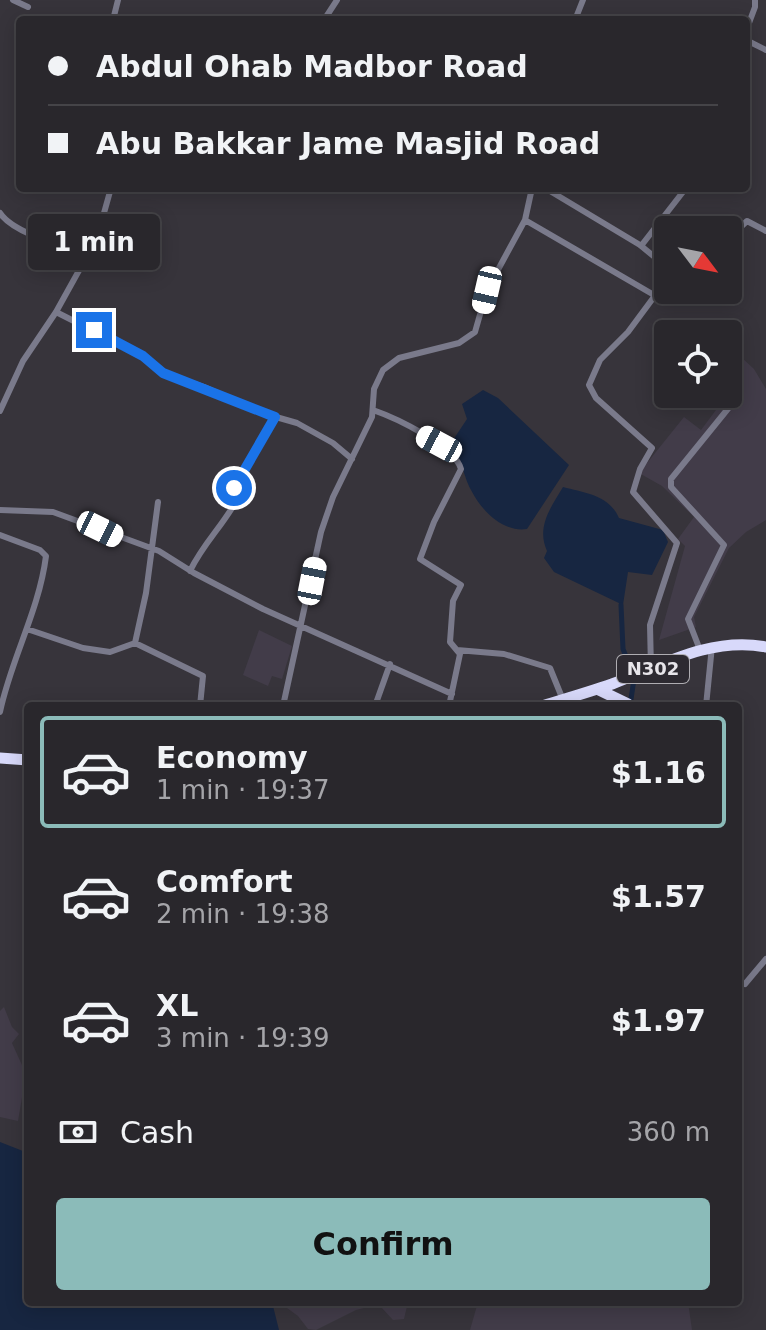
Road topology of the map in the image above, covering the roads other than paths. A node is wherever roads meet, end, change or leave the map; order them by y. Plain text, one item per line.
1 (13, 0) edge
2 (755, 0) edge
3 (28, 7) dead end
4 (750, 20) edge
5 (110, 192) edge
6 (531, 192) edge
7 (552, 192) edge
8 (683, 192) edge
9 (0, 213) edge
10 (525, 220) junction
11 (742, 226) edge
12 (766, 231) edge
13 (641, 246) junction
14 (88, 254) junction
15 (654, 257) edge
16 (654, 295) joint
17 (56, 312) junction
18 (729, 408) edge
19 (373, 410) junction
20 (0, 411) edge
21 (275, 417) junction
22 (352, 459) junction
23 (158, 502) dead end
24 (0, 510) edge
25 (0, 535) edge
26 (150, 548) junction
27 (190, 571) junction
28 (301, 626) junction
29 (27, 629) junction
30 (135, 643) junction
31 (766, 647) edge
32 (707, 648) junction
33 (457, 650) junction
34 (390, 664) junction
35 (651, 669) junction
36 (597, 689) junction
37 (452, 694) junction
38 (563, 700) junction
39 (200, 702) edge
40 (284, 702) edge
41 (376, 702) edge
42 (450, 702) edge
43 (556, 702) edge
44 (624, 702) edge
45 (706, 702) edge
46 (0, 712) edge
47 (0, 758) edge
48 (24, 760) edge
49 (766, 959) edge
50 (745, 984) dead end

1 - 3 street
2 - 4 street
5 - 14 street
6 - 10 street
7 - 13 street
8 - 13 street
9 - 14 street
10 - 16 street
10 - 19 street
11 - 12 street
13 - 15 street
14 - 17 street
16 - 35 street
17 - 20 street
17 - 21 street
18 - 32 street
19 - 22 street
19 - 33 street
21 - 22 street
21 - 27 street
22 - 28 street
23 - 26 street
24 - 26 street
25 - 29 street
26 - 27 street
26 - 30 street
27 - 28 street
28 - 34 street
28 - 40 street
29 - 30 street
29 - 46 street
30 - 39 street
31 - 32 highway, N302
32 - 35 highway, N302
32 - 45 street
33 - 37 street
33 - 38 street
34 - 37 street
34 - 41 street
35 - 36 highway, N302
36 - 38 highway, N302
36 - 44 highway
37 - 42 street
38 - 43 highway, N302
47 - 48 highway
49 - 50 street

